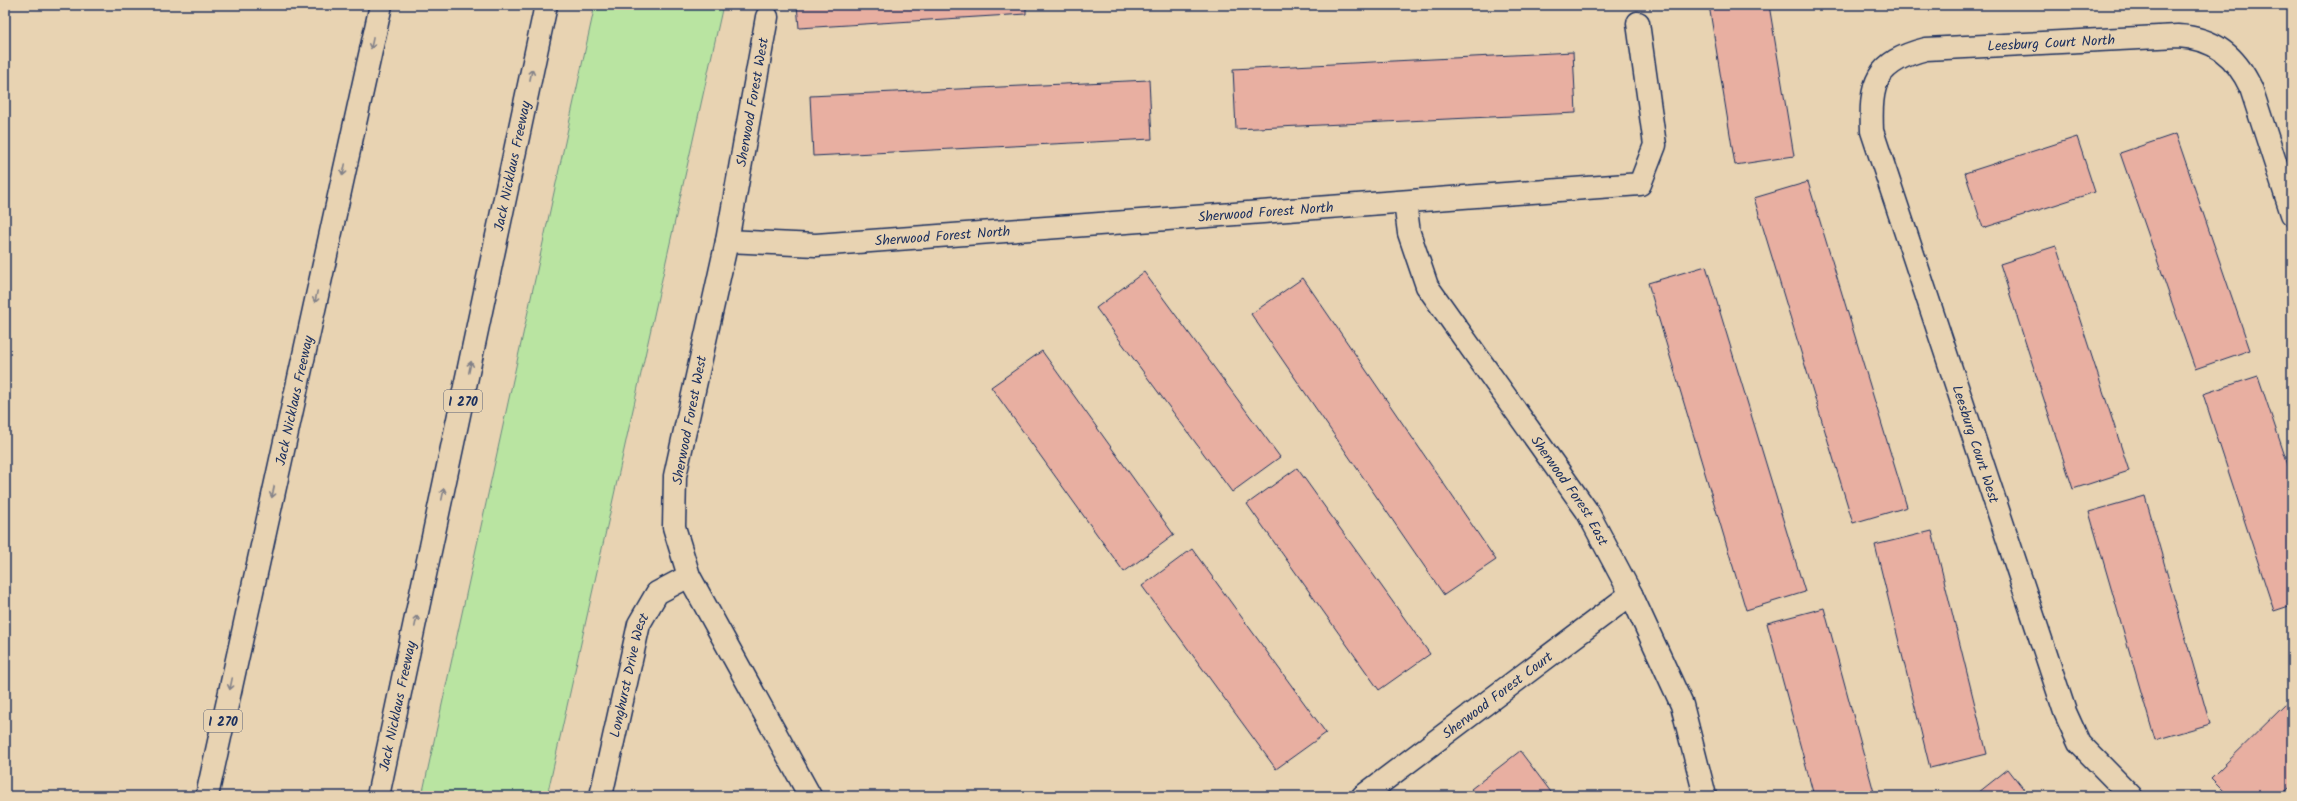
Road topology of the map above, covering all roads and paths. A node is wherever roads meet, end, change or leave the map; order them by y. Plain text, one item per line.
1 (381, 5) edge
2 (546, 5) edge
3 (767, 17) dead end
4 (1638, 23) dead end
5 (1881, 73) joint
6 (1405, 202) junction
7 (2292, 214) edge
8 (727, 241) junction
9 (689, 576) junction
10 (1631, 594) junction
11 (207, 796) edge
12 (378, 796) edge
13 (601, 796) edge
14 (810, 796) edge
15 (1363, 796) edge
16 (1705, 796) edge
17 (2131, 796) edge

1 -> 11 main road, Jack Nicklaus Freeway / I 270
12 -> 2 main road, Jack Nicklaus Freeway / I 270
3 - 8 main road, Sherwood Forest West
4 - 6 main road, Sherwood Forest North
5 - 7 main road, Leesburg Court North
5 - 17 main road, Leesburg Court West
6 - 8 main road, Sherwood Forest North
6 - 10 main road, Sherwood Forest East
8 - 9 main road, Sherwood Forest West
9 - 13 main road, Longhurst Drive West
9 - 14 main road, Sherwood Forest West
10 - 15 main road, Sherwood Forest Court
10 - 16 main road, Sherwood Forest East

